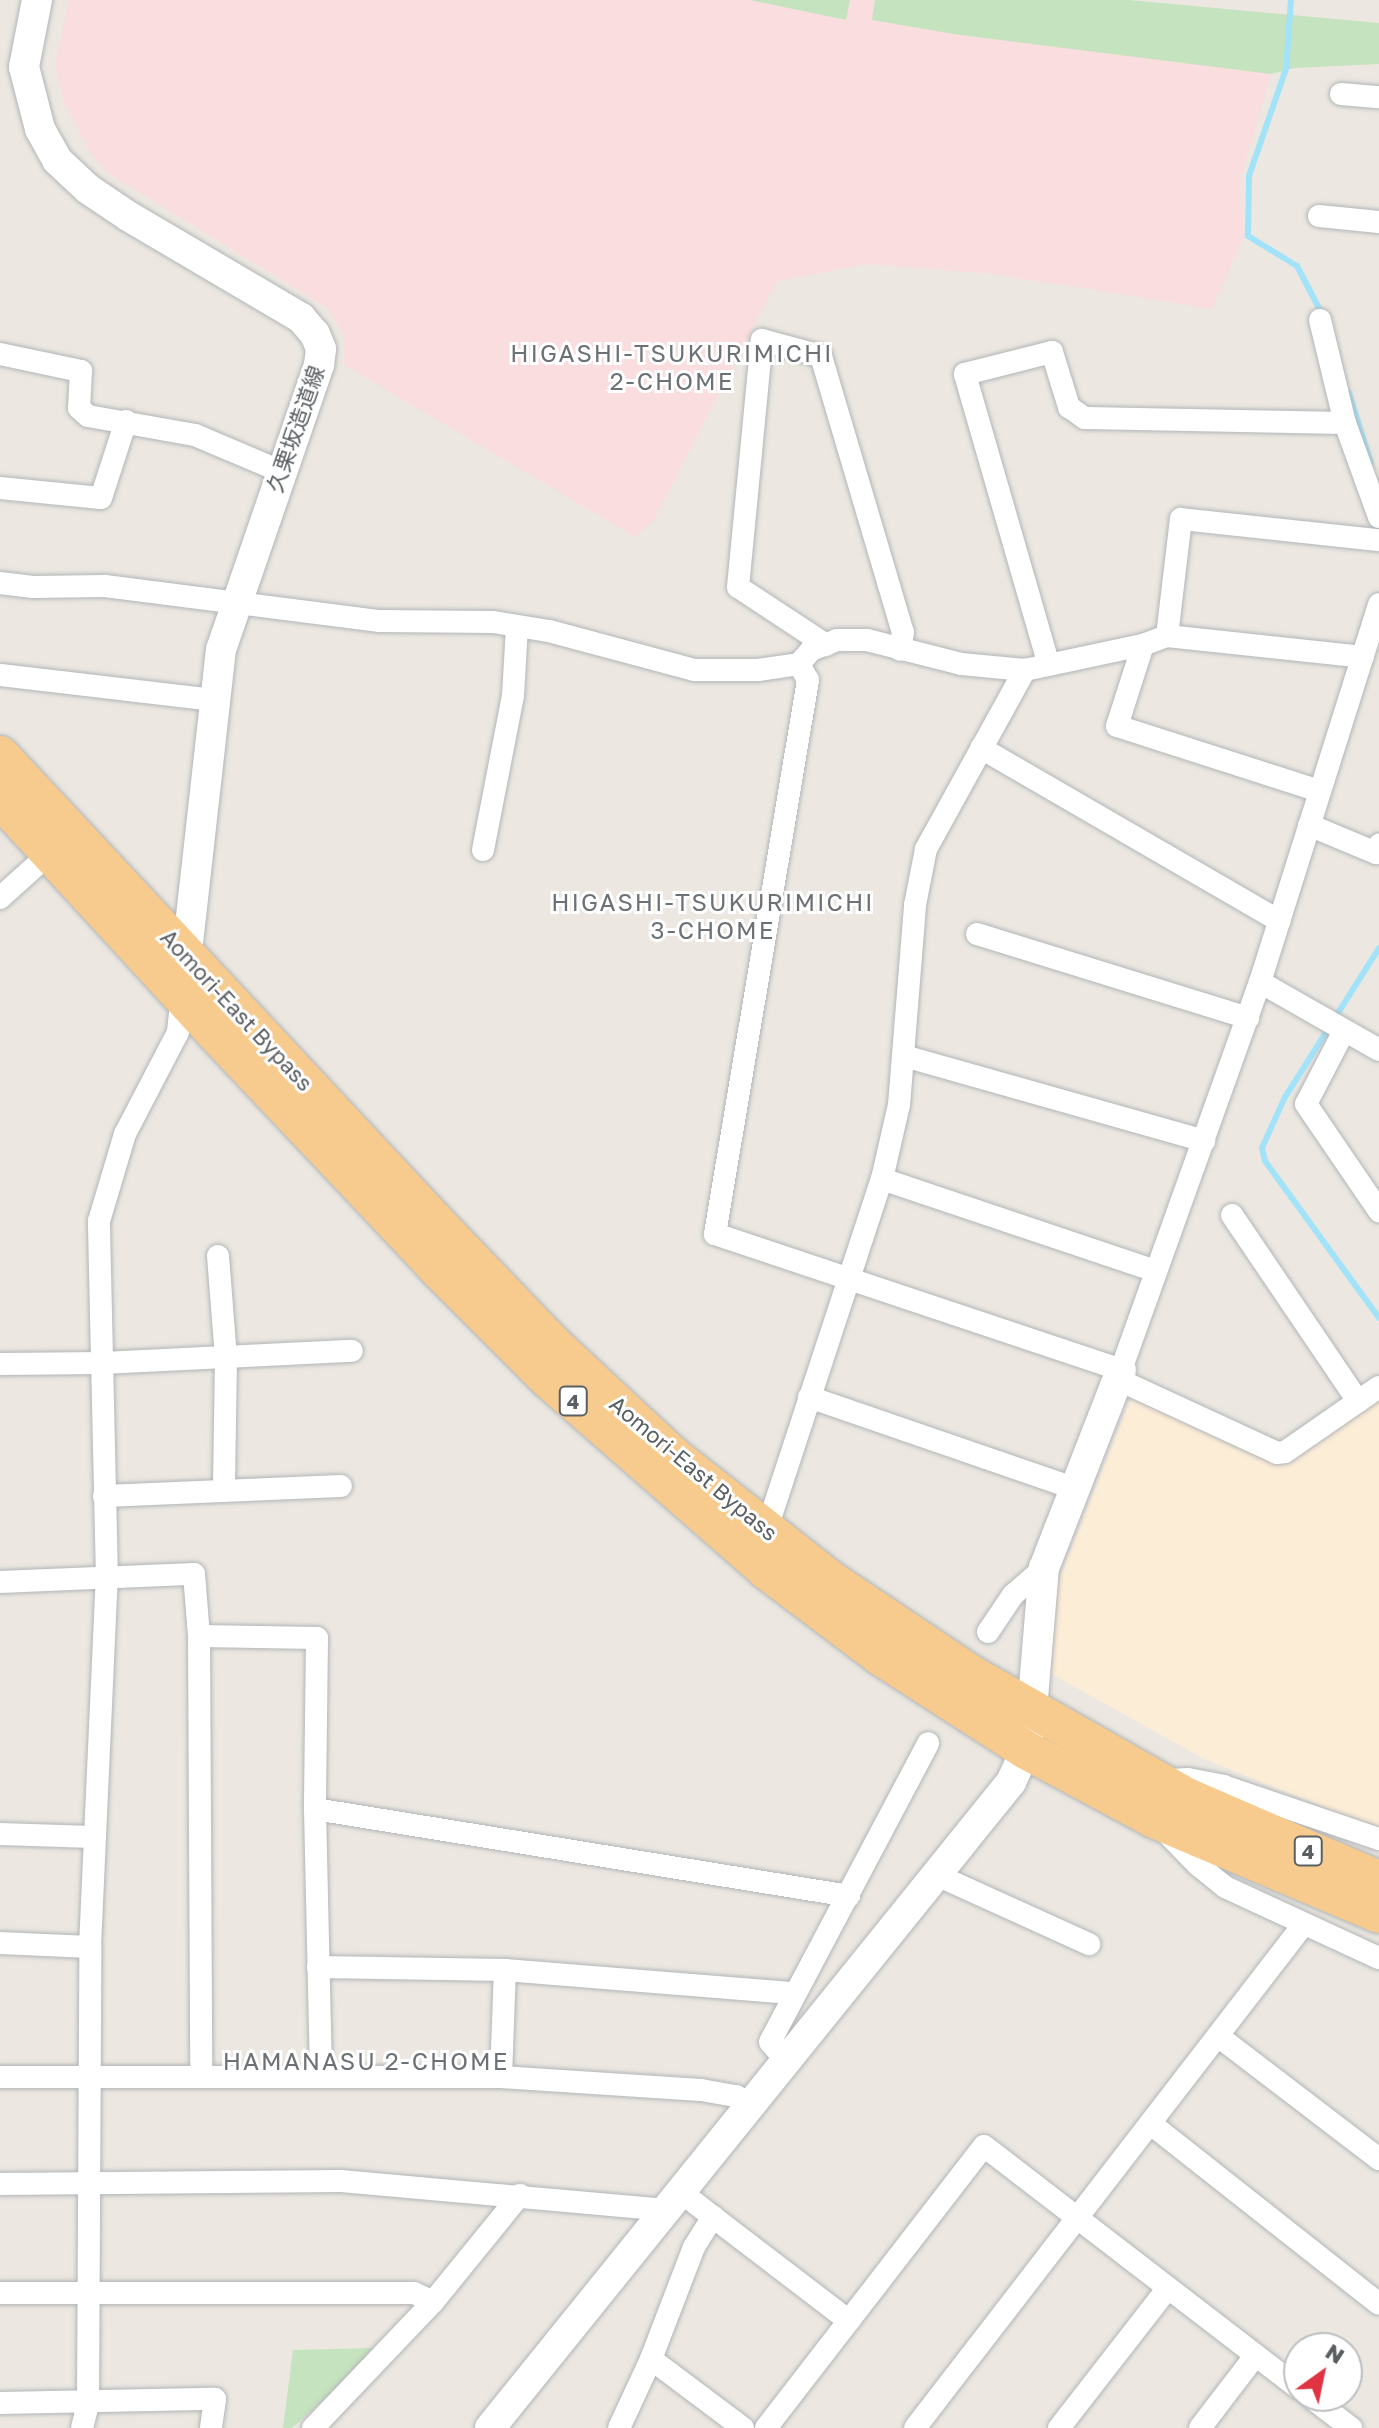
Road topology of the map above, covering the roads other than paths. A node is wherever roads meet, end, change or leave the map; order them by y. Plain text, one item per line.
1 (37, 0) edge
2 (1341, 94) dead end
3 (1379, 97) edge
4 (1319, 216) dead end
5 (1379, 222) edge
6 (1320, 320) dead end
7 (0, 354) edge
8 (126, 421) junction
9 (1345, 423) junction
10 (280, 471) junction
11 (1373, 486) edge
12 (0, 488) edge
13 (1379, 517) edge
14 (1379, 540) edge
15 (0, 583) edge
16 (236, 603) junction
17 (1379, 604) edge
18 (517, 626) junction
19 (1167, 636) junction
20 (826, 645) junction
21 (1143, 645) junction
22 (900, 650) junction
23 (1363, 657) junction
24 (1048, 662) junction
25 (799, 664) junction
26 (1025, 670) junction
27 (1, 675) edge
28 (214, 700) junction
29 (981, 748) junction
30 (0, 755) edge
31 (1320, 791) junction
32 (0, 799) edge
33 (1309, 825) junction
34 (1379, 845) edge
35 (483, 850) dead end
36 (50, 853) junction
37 (0, 898) edge
38 (1279, 921) junction
39 (977, 934) dead end
40 (187, 956) junction
41 (1260, 982) junction
42 (182, 995) junction
43 (1248, 1018) junction
44 (1344, 1031) junction
45 (1379, 1050) edge
46 (904, 1056) junction
47 (1204, 1141) junction
48 (882, 1179) junction
49 (1379, 1211) edge
50 (1232, 1215) dead end
51 (218, 1256) dead end
52 (1156, 1271) junction
53 (850, 1277) junction
54 (352, 1351) dead end
55 (226, 1358) junction
56 (103, 1363) junction
57 (0, 1364) edge
58 (1119, 1374) junction
59 (1379, 1387) edge
60 (809, 1397) junction
61 (1358, 1401) junction
62 (341, 1486) dead end
63 (1074, 1488) junction
64 (224, 1491) junction
65 (104, 1496) junction
66 (766, 1531) junction
67 (1044, 1568) junction
68 (107, 1579) junction
69 (0, 1582) edge
70 (988, 1632) dead end
71 (199, 1636) junction
72 (1032, 1710) junction
73 (928, 1743) dead end
74 (1026, 1750) junction
75 (1157, 1781) junction
76 (315, 1809) junction
77 (1154, 1819) junction
78 (0, 1834) edge
79 (93, 1837) junction
80 (1379, 1839) edge
81 (939, 1876) junction
82 (1379, 1880) edge
83 (849, 1896) junction
84 (1379, 1914) edge
85 (1303, 1925) junction
86 (0, 1943) edge
87 (1089, 1944) dead end
88 (90, 1947) junction
89 (1379, 1958) edge
90 (318, 1967) junction
91 (505, 1970) junction
92 (794, 1993) junction
93 (1218, 2036) junction
94 (787, 2062) junction
95 (201, 2075) junction
96 (321, 2075) junction
97 (0, 2077) edge
98 (88, 2077) junction
99 (501, 2077) junction
100 (752, 2105) junction
101 (1151, 2124) junction
102 (1379, 2159) edge
103 (87, 2183) junction
104 (0, 2184) edge
105 (520, 2195) junction
106 (674, 2202) junction
107 (713, 2217) junction
108 (1076, 2217) junction
109 (1168, 2288) junction
110 (87, 2291) junction
111 (0, 2293) edge
112 (433, 2302) junction
113 (1379, 2304) edge
114 (849, 2321) junction
115 (1255, 2356) junction
116 (651, 2359) junction
117 (1283, 2377) edge
118 (0, 2403) edge
119 (88, 2404) junction
120 (1329, 2412) edge
121 (1348, 2427) edge
122 (82, 2428) edge
123 (211, 2428) edge
124 (313, 2428) edge
125 (490, 2428) edge
126 (619, 2428) edge
127 (743, 2428) edge
128 (766, 2428) edge
129 (915, 2428) edge
130 (1059, 2428) edge
131 (1200, 2428) edge

1 - 10 street, 久栗坂造道線
2 - 3 street
4 - 5 street
6 - 9 street
7 - 8 street
8 - 10 street
8 - 12 street
9 - 11 street
9 - 24 street
10 - 16 street, 久栗坂造道線
11 - 13 street
14 - 19 street
15 - 16 street
16 - 18 street
16 - 28 street, 久栗坂造道線
17 - 23 street
18 - 25 street
18 - 35 street
19 - 21 street
19 - 23 street
20 - 22 street
20 - 22 street
20 - 25 street
21 - 24 street
21 - 31 street
22 - 26 street
23 - 31 street
24 - 26 street
25 - 53 street
26 - 29 street
27 - 28 street
28 - 40 street, 久栗坂造道線
29 - 38 street
29 - 46 street
30 - 40 highway, Aomori-East Bypass / 4
31 - 33 street
32 - 36 highway, Aomori-East Bypass / 4
33 - 34 street
33 - 38 street
36 - 37 street
36 - 42 highway, Aomori-East Bypass / 4
38 - 41 street
39 - 43 street
40 - 42 street, 久栗坂造道線
40 - 66 highway, Aomori-East Bypass / 4
41 - 43 street
41 - 44 street
42 - 56 street
42 - 74 highway, Aomori-East Bypass / 4
43 - 47 street
44 - 45 street
44 - 49 street
46 - 47 street
46 - 48 street
47 - 52 street
48 - 52 street
48 - 53 street
50 - 61 street
51 - 55 street
52 - 58 street
53 - 58 street
53 - 60 street
54 - 55 street
55 - 56 street
55 - 64 street
56 - 57 street
56 - 65 street
58 - 61 street
58 - 63 street
59 - 61 street
60 - 63 street
60 - 66 street
62 - 64 street
63 - 67 street
64 - 65 street
65 - 68 street
66 - 72 highway, Aomori-East Bypass / 4
67 - 70 street
67 - 72 street
68 - 69 street
68 - 71 street
68 - 79 street
71 - 76 street
71 - 95 street
72 - 74 street
72 - 75 highway, Aomori-East Bypass / 4
73 - 83 street
74 - 77 highway, Aomori-East Bypass / 4
74 - 81 street
75 - 80 street
75 - 82 highway, Aomori-East Bypass / 4
76 - 83 street
76 - 90 street
77 - 84 highway, Aomori-East Bypass / 4
77 - 85 street
78 - 79 street
79 - 88 street
81 - 87 street
81 - 94 street
83 - 92 street
85 - 89 street
85 - 93 street
86 - 88 street
88 - 98 street
90 - 91 street
90 - 96 street
91 - 92 street
91 - 99 street
92 - 94 street
93 - 101 street
93 - 102 street
94 - 100 street
95 - 96 street
95 - 98 street
96 - 99 street
97 - 98 street
98 - 103 street
99 - 100 street
100 - 106 street
101 - 108 street
101 - 113 street
103 - 104 street
103 - 105 street
103 - 110 street
105 - 106 street
105 - 112 street
106 - 107 street
106 - 125 street
107 - 114 street
107 - 116 street
108 - 109 street
108 - 114 street
108 - 129 street
109 - 115 street
109 - 130 street
110 - 111 street
110 - 112 street
110 - 119 street
112 - 124 street
114 - 128 street
115 - 117 street
115 - 131 street
116 - 126 street
116 - 127 street
118 - 119 street
119 - 122 street
119 - 123 street
120 - 121 street

